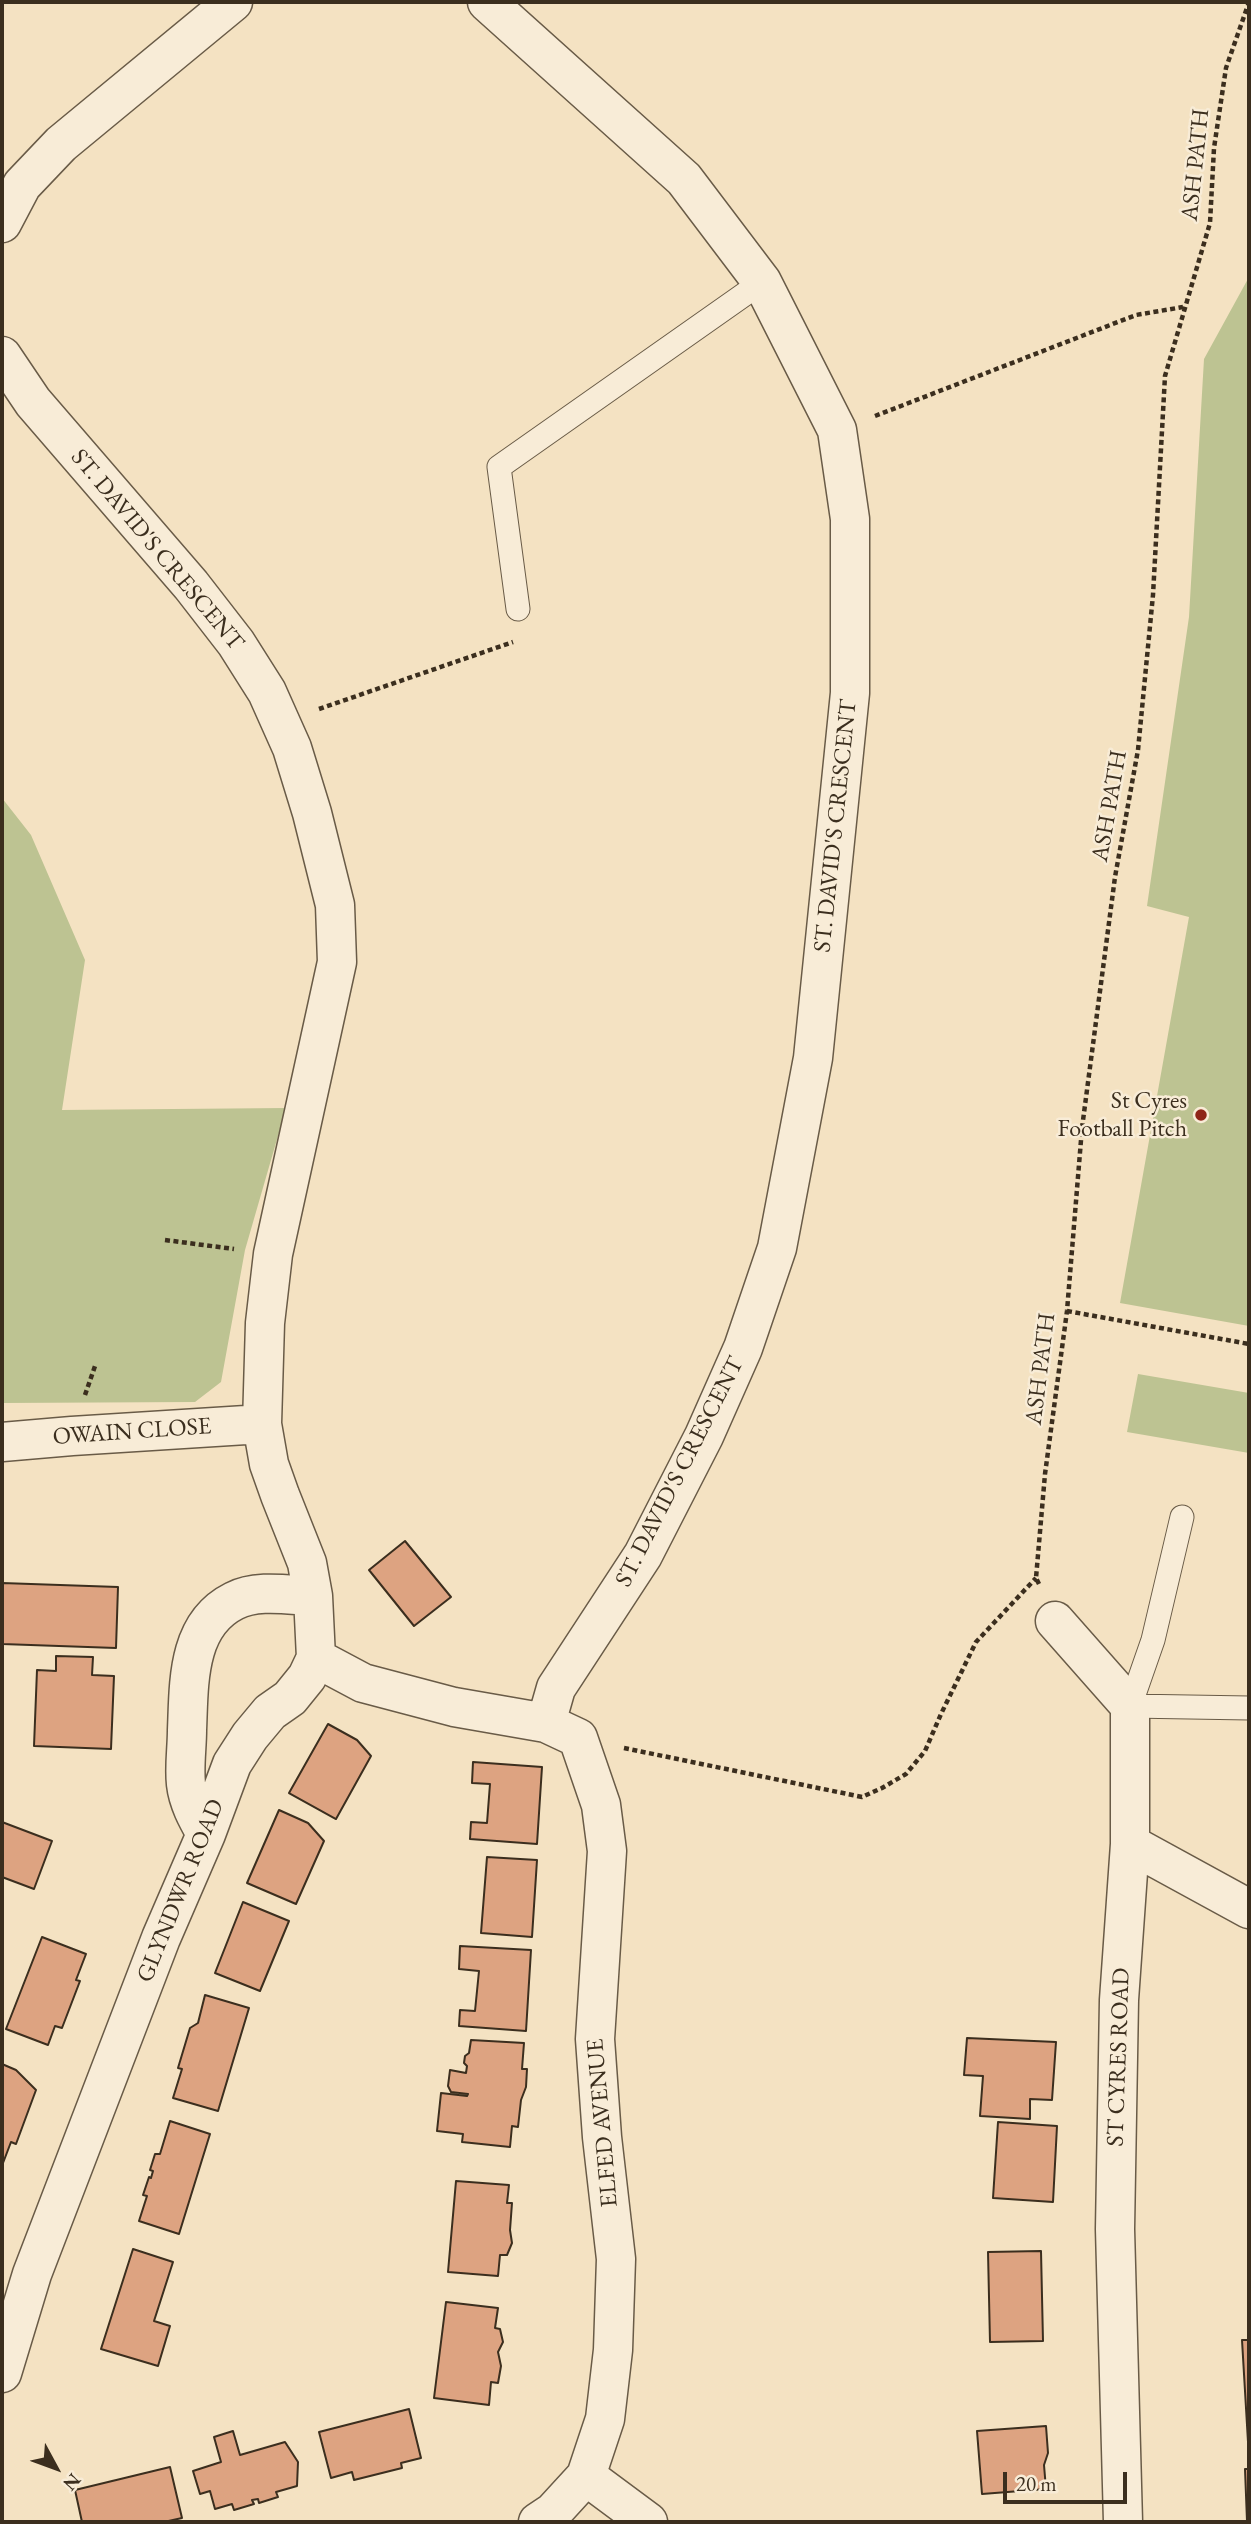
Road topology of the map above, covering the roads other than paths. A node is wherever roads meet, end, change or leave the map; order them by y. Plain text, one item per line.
1 (233, 2) edge
2 (487, 2) edge
3 (12, 178) edge
4 (2, 223) edge
5 (762, 282) junction
6 (2, 356) edge
7 (518, 609) road end
8 (262, 1424) junction
9 (2, 1443) edge
10 (1182, 1517) dead end
11 (313, 1596) junction
12 (1055, 1621) road end
13 (316, 1658) junction
14 (1130, 1706) junction
15 (1249, 1708) edge
16 (562, 1731) junction
17 (206, 1834) junction
18 (1130, 1844) junction
19 (1249, 1909) edge
20 (2, 2373) edge
21 (586, 2476) junction
22 (538, 2522) edge
23 (648, 2522) edge
24 (1123, 2522) edge

1 - 3 street
2 - 5 street, ST. DAVID'S CRESCENT
3 - 4 street
5 - 7 lane
5 - 16 street, ST. DAVID'S CRESCENT
6 - 8 street, ST. DAVID'S CRESCENT
8 - 9 street, OWAIN CLOSE
8 - 11 street, ST. DAVID'S CRESCENT
10 - 14 lane
11 - 13 street, ST. DAVID'S CRESCENT
11 - 17 street
12 - 14 street
13 - 16 street
13 - 17 street, GLYNDWR ROAD
14 - 15 lane
14 - 18 street, ST CYRES ROAD
16 - 21 street, ELFED AVENUE
17 - 20 street, GLYNDWR ROAD
18 - 19 street
18 - 24 street, ST CYRES ROAD
21 - 22 street, ELFED AVENUE
21 - 23 street

